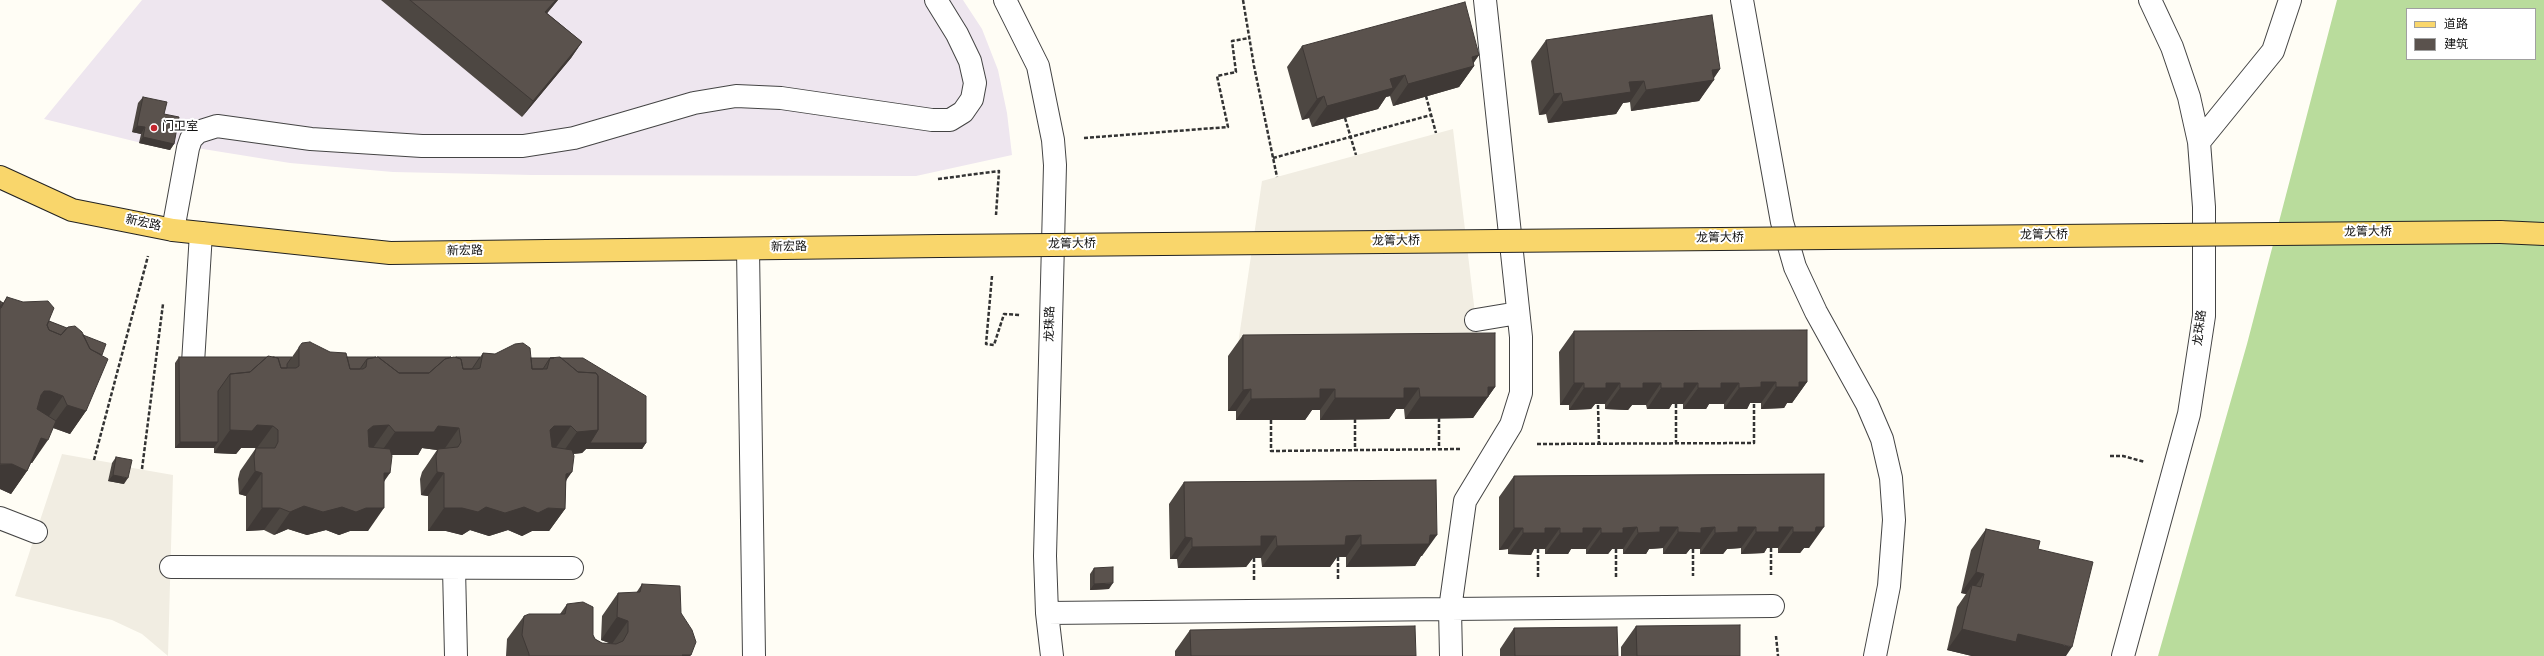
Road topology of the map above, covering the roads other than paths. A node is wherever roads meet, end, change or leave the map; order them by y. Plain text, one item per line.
1 (936, 0) edge
2 (1005, 0) edge
3 (1485, 0) edge
4 (1742, 0) edge
5 (2150, 0) edge
6 (2290, 0) edge
7 (2199, 142) junction
8 (0, 177) edge
9 (164, 229) junction
10 (201, 233) junction
11 (2544, 234) edge
12 (940, 246) joint
13 (748, 249) junction
14 (1518, 313) junction
15 (1476, 320) dead end
16 (193, 363) edge
17 (0, 518) edge
18 (36, 532) dead end
19 (171, 566) dead end
20 (454, 568) junction
21 (572, 568) dead end
22 (1773, 606) dead end
23 (1450, 609) junction
24 (1047, 613) junction
25 (456, 656) edge
26 (754, 656) edge
27 (1052, 656) edge
28 (1450, 656) edge
29 (1875, 656) edge
30 (2123, 656) edge

1 - 9 street
2 - 24 street, 龙珠路
3 - 14 street
4 - 29 street
5 - 7 street, 龙珠路
6 - 7 street
7 - 30 street, 龙珠路
8 - 9 main road, 新宏路
9 - 10 main road, 新宏路
10 - 13 main road, 新宏路
10 - 16 street
11 - 12 main road, 龙箐大桥, bridge
12 - 13 main road, 新宏路
13 - 26 street
14 - 15 street
14 - 23 street
17 - 18 street
19 - 20 street
20 - 21 street
20 - 25 street
22 - 23 street
23 - 24 street
23 - 28 street
24 - 27 street, 龙珠路

